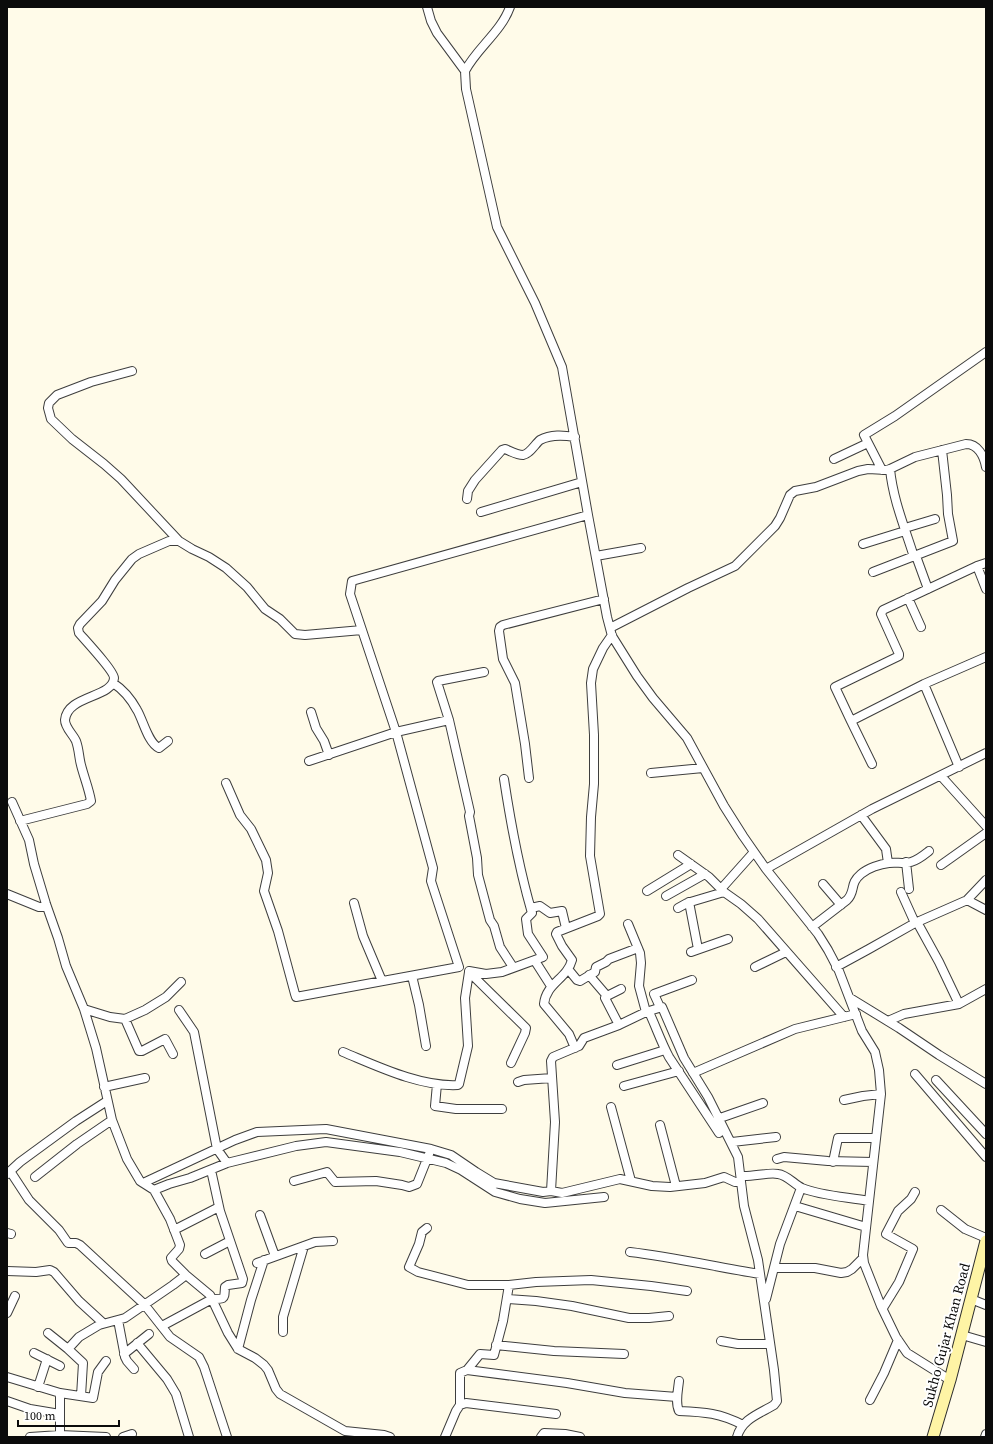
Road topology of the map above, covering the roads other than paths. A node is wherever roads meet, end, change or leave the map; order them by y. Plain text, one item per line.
1 (427, 7) edge
2 (510, 7) edge
3 (465, 71) junction
4 (986, 352) edge
5 (132, 371) dead end
6 (575, 437) junction
7 (868, 442) junction
8 (942, 450) junction
9 (834, 459) dead end
10 (986, 467) edge
11 (886, 469) junction
12 (582, 482) junction
13 (467, 499) dead end
14 (481, 512) dead end
15 (588, 515) junction
16 (935, 519) dead end
17 (905, 530) junction
18 (179, 541) junction
19 (863, 544) dead end
20 (641, 548) dead end
21 (596, 556) junction
22 (915, 557) junction
23 (986, 563) edge
24 (977, 566) junction
25 (873, 572) dead end
26 (928, 589) junction
27 (986, 589) edge
28 (908, 598) junction
29 (604, 599) junction
30 (922, 627) dead end
31 (362, 630) junction
32 (611, 631) junction
33 (986, 657) edge
34 (484, 672) dead end
35 (113, 683) junction
36 (924, 684) junction
37 (311, 712) dead end
38 (449, 720) junction
39 (851, 721) junction
40 (396, 732) junction
41 (168, 741) dead end
42 (986, 753) edge
43 (328, 755) junction
44 (309, 761) dead end
45 (872, 764) dead end
46 (959, 767) junction
47 (703, 768) junction
48 (651, 773) dead end
49 (941, 776) junction
50 (528, 778) dead end
51 (504, 779) dead end
52 (226, 783) dead end
53 (12, 802) dead end
54 (861, 815) junction
55 (20, 821) junction
56 (986, 826) edge
57 (986, 833) edge
58 (930, 851) dead end
59 (754, 852) junction
60 (678, 855) dead end
61 (906, 862) junction
62 (888, 863) junction
63 (691, 864) junction
64 (941, 865) dead end
65 (766, 869) junction
66 (705, 874) junction
67 (986, 880) edge
68 (823, 884) dead end
69 (647, 891) dead end
70 (723, 891) junction
71 (7, 894) edge
72 (666, 896) dead end
73 (967, 900) junction
74 (689, 902) junction
75 (354, 903) dead end
76 (841, 905) junction
77 (47, 907) junction
78 (531, 908) junction
79 (678, 908) dead end
80 (986, 910) edge
81 (916, 922) junction
82 (628, 924) dead end
83 (812, 927) junction
84 (566, 928) junction
85 (728, 939) dead end
86 (638, 948) junction
87 (786, 952) junction
88 (536, 960) junction
89 (459, 967) junction
90 (514, 967) junction
91 (755, 967) dead end
92 (836, 967) junction
93 (568, 969) junction
94 (469, 972) junction
95 (589, 975) junction
96 (412, 976) junction
97 (692, 980) dead end
98 (382, 981) junction
99 (182, 982) dead end
100 (551, 986) junction
101 (622, 989) dead end
102 (986, 989) edge
103 (606, 996) junction
104 (850, 998) junction
105 (959, 1004) junction
106 (84, 1009) junction
107 (179, 1010) dead end
108 (653, 1010) junction
109 (856, 1014) junction
110 (844, 1017) junction
111 (125, 1018) junction
112 (888, 1021) junction
113 (619, 1024) junction
114 (674, 1042) junction
115 (426, 1046) dead end
116 (575, 1048) junction
117 (665, 1048) junction
118 (343, 1052) dead end
119 (173, 1054) dead end
120 (511, 1063) dead end
121 (617, 1065) dead end
122 (679, 1071) junction
123 (693, 1073) junction
124 (915, 1074) dead end
125 (145, 1078) dead end
126 (552, 1078) junction
127 (936, 1080) dead end
128 (518, 1082) dead end
129 (437, 1084) junction
130 (986, 1084) edge
131 (624, 1086) dead end
132 (104, 1087) junction
133 (881, 1094) junction
134 (844, 1100) dead end
135 (108, 1101) junction
136 (763, 1103) dead end
137 (610, 1107) dead end
138 (502, 1109) dead end
139 (714, 1115) junction
140 (112, 1120) junction
141 (660, 1125) dead end
142 (719, 1133) dead end
143 (986, 1134) edge
144 (776, 1138) dead end
145 (876, 1138) junction
146 (732, 1142) junction
147 (218, 1150) junction
148 (429, 1154) junction
149 (986, 1156) edge
150 (776, 1159) dead end
151 (226, 1162) junction
152 (833, 1162) junction
153 (874, 1162) junction
154 (211, 1170) junction
155 (9, 1173) edge
156 (35, 1177) dead end
157 (479, 1178) junction
158 (739, 1180) junction
159 (294, 1181) dead end
160 (631, 1181) junction
161 (676, 1186) junction
162 (149, 1187) junction
163 (801, 1188) junction
164 (552, 1191) junction
165 (915, 1192) dead end
166 (562, 1197) junction
167 (604, 1197) dead end
168 (869, 1201) junction
169 (794, 1206) junction
170 (219, 1207) junction
171 (941, 1210) dead end
172 (260, 1216) dead end
173 (866, 1227) junction
174 (427, 1228) dead end
175 (174, 1230) junction
176 (986, 1240) edge
177 (230, 1241) junction
178 (333, 1241) dead end
179 (304, 1246) junction
180 (630, 1252) dead end
181 (205, 1254) dead end
182 (275, 1256) junction
183 (863, 1258) junction
184 (774, 1268) junction
185 (7, 1271) edge
186 (760, 1274) junction
187 (186, 1275) junction
188 (509, 1285) junction
189 (687, 1291) dead end
190 (15, 1296) dead end
191 (212, 1299) junction
192 (507, 1299) junction
193 (971, 1299) junction
194 (765, 1303) junction
195 (144, 1304) junction
196 (986, 1305) edge
197 (882, 1308) junction
198 (7, 1313) edge
199 (669, 1316) dead end
200 (118, 1320) junction
201 (103, 1323) junction
202 (162, 1326) junction
203 (283, 1332) dead end
204 (48, 1333) dead end
205 (149, 1334) dead end
206 (962, 1335) junction
207 (721, 1340) dead end
208 (898, 1340) junction
209 (986, 1342) edge
210 (137, 1343) junction
211 (770, 1344) junction
212 (496, 1345) junction
213 (68, 1349) junction
214 (238, 1349) junction
215 (34, 1353) dead end
216 (124, 1354) junction
217 (624, 1354) dead end
218 (47, 1359) junction
219 (106, 1361) dead end
220 (60, 1366) dead end
221 (134, 1369) dead end
222 (467, 1370) junction
223 (7, 1377) edge
224 (950, 1380) junction
225 (679, 1382) dead end
226 (38, 1387) junction
227 (60, 1393) junction
228 (81, 1396) junction
229 (677, 1397) junction
230 (870, 1400) dead end
231 (7, 1401) edge
232 (460, 1405) junction
233 (60, 1414) junction
234 (556, 1414) dead end
235 (743, 1425) junction
236 (132, 1434) dead end
237 (347, 1434) edge
238 (60, 1436) edge
239 (30, 1437) edge
240 (106, 1437) edge
241 (122, 1437) edge
242 (189, 1437) edge
243 (227, 1437) edge
244 (390, 1437) edge
245 (445, 1437) edge
246 (540, 1437) edge
247 (580, 1437) edge
248 (737, 1437) edge
249 (933, 1437) edge

1 - 3 street
2 - 3 street
3 - 6 street
4 - 7 street
5 - 18 street
6 - 12 street
6 - 13 street
7 - 9 street
7 - 11 street
8 - 10 street
8 - 11 street
8 - 22 street
11 - 17 street
11 - 32 street
12 - 14 street
12 - 15 street
15 - 21 street
15 - 31 street
16 - 17 street
17 - 19 street
17 - 22 street
18 - 31 street
18 - 35 street
20 - 21 street
21 - 29 street
22 - 25 street
22 - 26 street
23 - 24 street
24 - 26 street
24 - 27 street
26 - 28 street
28 - 30 street
28 - 39 street
29 - 32 street
29 - 50 street
31 - 40 street
32 - 47 street
32 - 84 street
33 - 36 street
34 - 38 street
35 - 41 street
35 - 55 street
36 - 39 street
36 - 46 street
37 - 43 street
38 - 40 street
38 - 90 street
39 - 45 street
40 - 43 street
40 - 89 street
42 - 46 street
43 - 44 street
46 - 49 street
47 - 48 street
47 - 59 street
49 - 54 street
49 - 56 street
51 - 78 street
52 - 98 street
53 - 55 street
54 - 62 street
54 - 65 street
55 - 77 street
57 - 64 street
58 - 61 street
59 - 65 street
59 - 70 street
60 - 63 street
61 - 62 street
61 - 81 street
62 - 76 street
63 - 66 street
63 - 69 street
65 - 83 street
66 - 70 street
66 - 72 street
67 - 73 street
68 - 76 street
70 - 74 street
70 - 87 street
71 - 77 street
73 - 80 street
73 - 81 street
74 - 79 street
74 - 85 street
75 - 98 street
76 - 83 street
77 - 106 street
78 - 84 street
78 - 88 street
81 - 92 street
81 - 105 street
82 - 86 street
83 - 92 street
84 - 93 street
86 - 95 street
86 - 108 street
87 - 91 street
87 - 110 street
88 - 90 street
88 - 100 street
89 - 94 street
89 - 96 street
90 - 94 street
92 - 104 street
93 - 95 street
93 - 100 street
94 - 120 street
94 - 129 street
95 - 103 street
96 - 98 street
96 - 115 street
97 - 108 street
99 - 111 street
100 - 116 street
101 - 103 street
102 - 105 street
103 - 113 street
104 - 109 street
104 - 112 street
105 - 112 street
106 - 111 street
106 - 132 street
107 - 147 street
108 - 113 street
108 - 114 street
108 - 117 street
109 - 110 street
109 - 133 street
110 - 123 street
111 - 119 street
112 - 130 street
113 - 116 street
114 - 117 street
114 - 123 street
116 - 126 street
117 - 121 street
117 - 122 street
118 - 129 street
122 - 131 street
122 - 139 street
123 - 139 street
124 - 149 street
125 - 132 street
126 - 128 street
126 - 164 street
127 - 143 street
129 - 138 street
132 - 135 street
133 - 134 street
133 - 145 street
135 - 140 street
135 - 155 street
136 - 139 street
137 - 160 street
139 - 142 street
139 - 146 street
140 - 156 street
140 - 162 street
141 - 161 street
144 - 146 street
145 - 152 street
145 - 153 street
146 - 158 street
147 - 148 street
147 - 151 street
147 - 162 street
148 - 151 street
148 - 157 street
148 - 159 street
150 - 152 street
151 - 154 street
152 - 153 street
153 - 168 street
154 - 162 street
154 - 170 street
155 - 195 street
157 - 164 street
157 - 166 street
158 - 161 street
158 - 163 street
158 - 186 street
160 - 161 street
160 - 166 street
162 - 175 street
163 - 168 street
163 - 169 street
164 - 166 street
165 - 197 street
166 - 167 street
168 - 173 street
169 - 173 street
169 - 184 street
170 - 175 street
170 - 177 street
171 - 176 street
172 - 182 street
173 - 183 street
174 - 188 street
175 - 187 street
176 - 193 main road, Sukho Gujar Khan Road
177 - 181 street
177 - 191 street
178 - 179 street
179 - 182 street
179 - 203 street
180 - 186 street
182 - 214 street
183 - 184 street
183 - 197 street
184 - 194 street
185 - 201 street
186 - 194 street
187 - 191 street
187 - 195 street
188 - 189 street
188 - 192 street
190 - 198 street
191 - 202 street
191 - 214 street
192 - 199 street
192 - 212 street
193 - 196 street
193 - 206 main road, Sukho Gujar Khan Road
194 - 211 street
195 - 200 street
195 - 202 street
197 - 208 street
200 - 201 street
200 - 216 street
201 - 213 street
202 - 243 street
204 - 213 street
205 - 210 street
206 - 209 street
206 - 224 main road, Sukho Gujar Khan Road
207 - 211 street
208 - 224 street
208 - 230 street
210 - 216 street
210 - 242 street
211 - 235 street
212 - 217 street
212 - 222 street
213 - 228 street
214 - 237 street
215 - 218 street
216 - 221 street
218 - 220 street
218 - 226 street
219 - 228 street
222 - 229 street
222 - 232 street
223 - 226 street
224 - 249 main road, Sukho Gujar Khan Road
225 - 229 street
226 - 227 street
227 - 228 street
227 - 233 street
229 - 235 street
231 - 233 street
232 - 234 street
232 - 245 street
233 - 238 street
235 - 248 street
236 - 241 street
237 - 244 street
238 - 239 street
238 - 240 street
246 - 247 street

